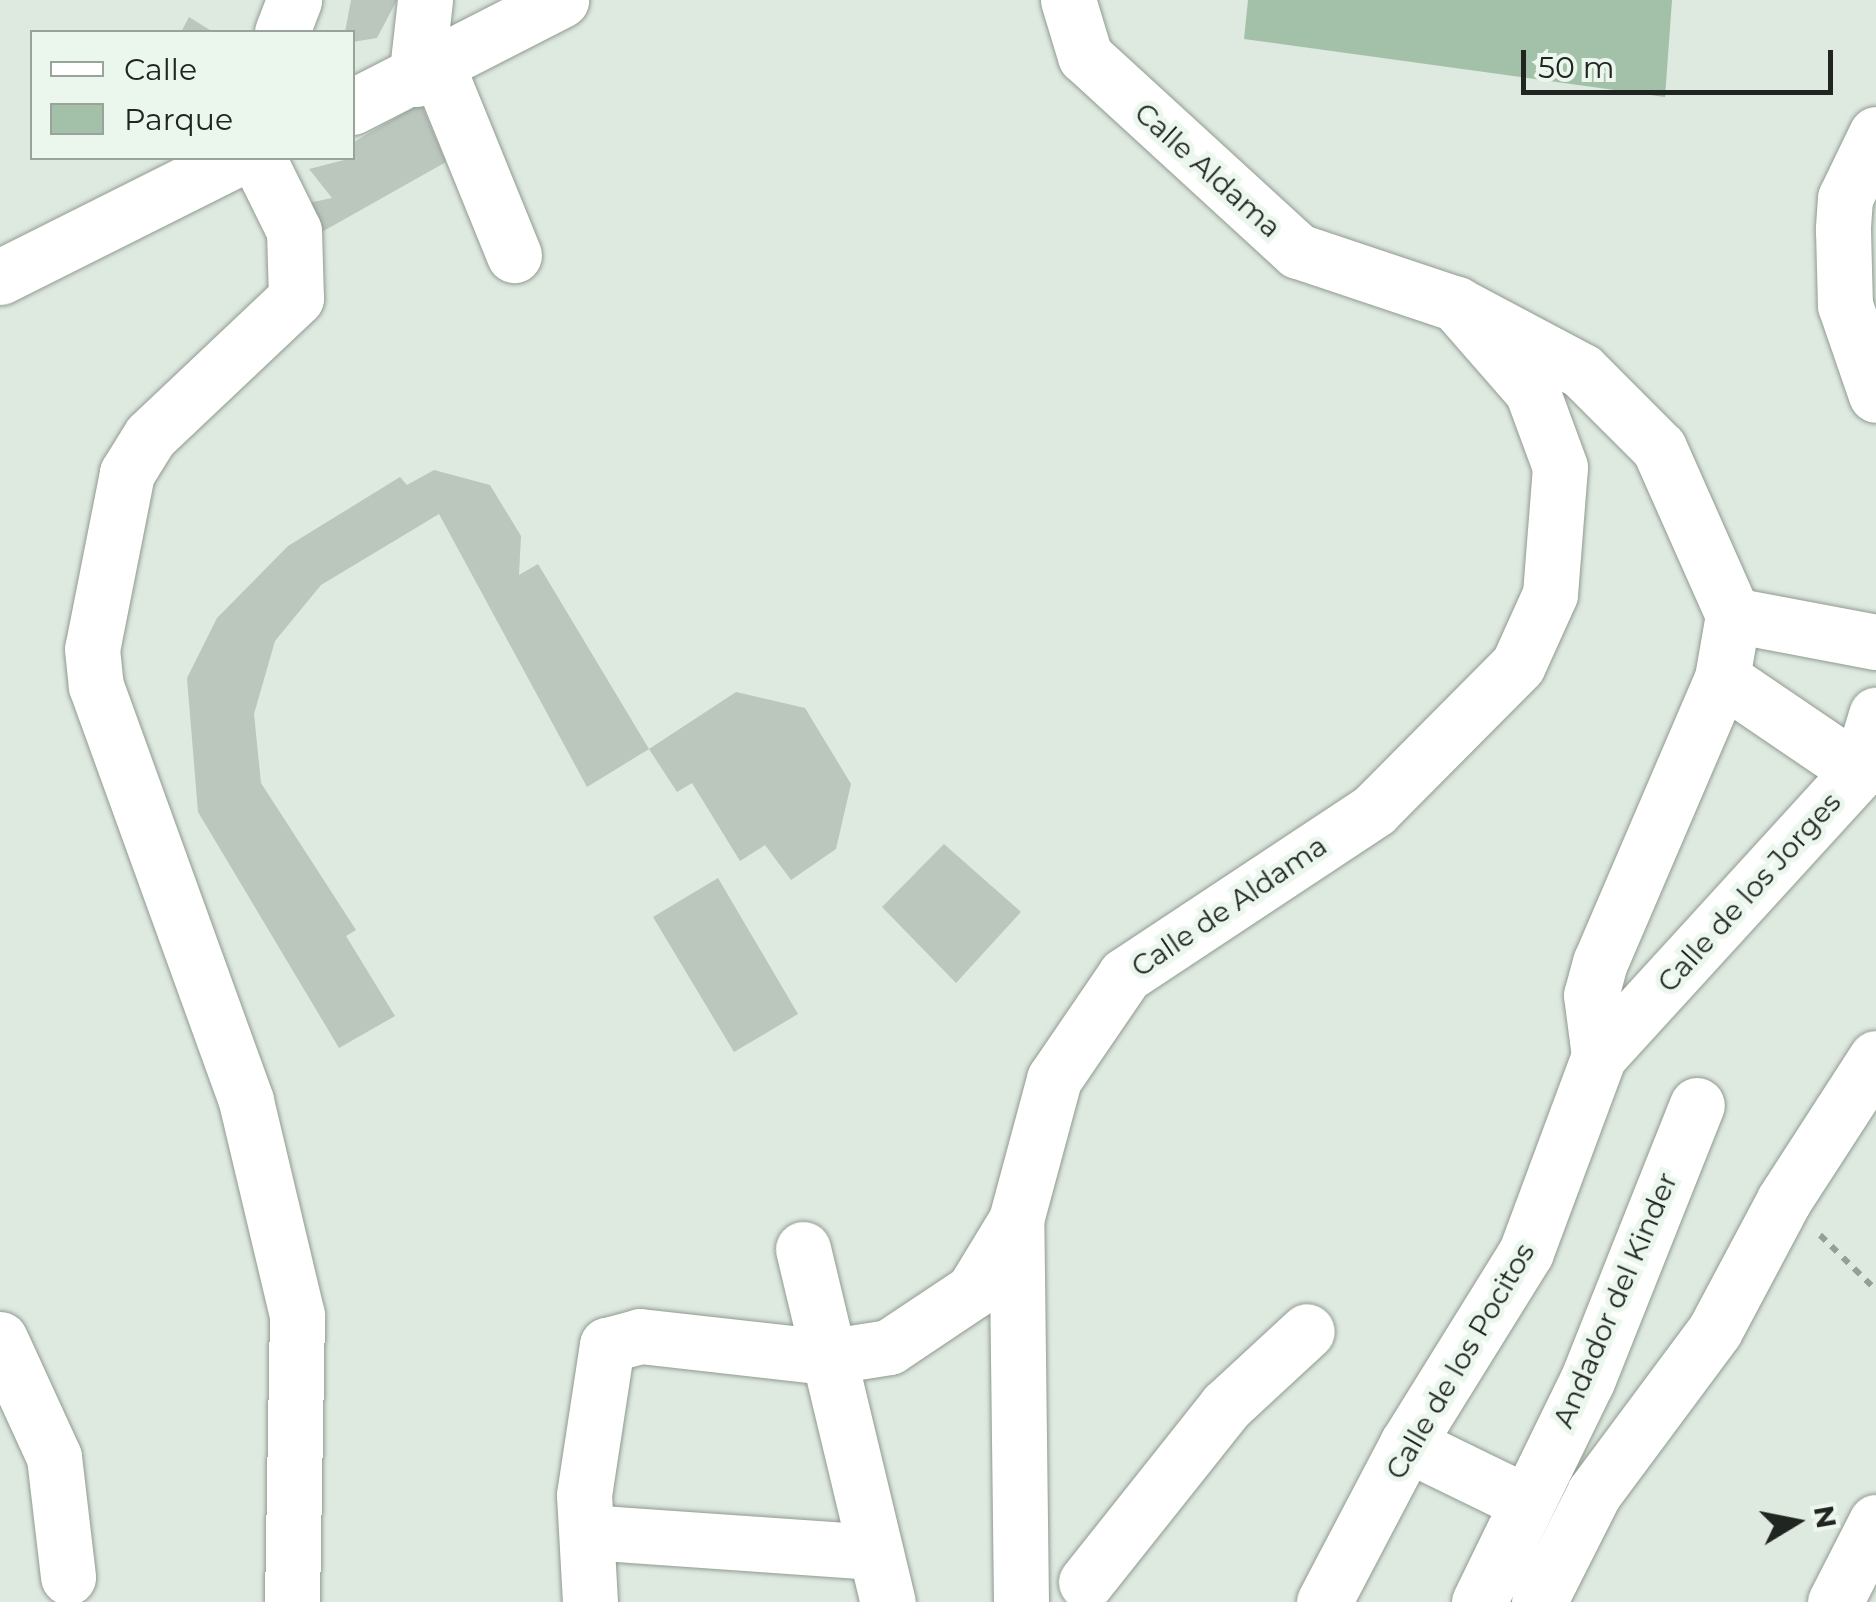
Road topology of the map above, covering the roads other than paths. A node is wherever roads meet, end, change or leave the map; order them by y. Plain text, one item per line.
1 (294, 0) edge
2 (425, 0) edge
3 (561, 0) edge
4 (1068, 0) edge
5 (283, 30) edge
6 (427, 74) junction
7 (355, 105) edge
8 (1876, 134) edge
9 (234, 160) edge
10 (259, 160) edge
11 (514, 255) dead end
12 (0, 277) edge
13 (1456, 304) junction
14 (1876, 395) edge
15 (1733, 616) junction
16 (1876, 642) edge
17 (1722, 678) junction
18 (1876, 715) edge
19 (1859, 771) junction
20 (1598, 1056) junction
21 (1876, 1058) edge
22 (1697, 1105) dead end
23 (1016, 1220) junction
24 (803, 1249) dead end
25 (1308, 1331) dead end
26 (0, 1339) edge
27 (826, 1356) junction
28 (1406, 1444) junction
29 (1524, 1501) junction
30 (1876, 1522) edge
31 (588, 1532) junction
32 (68, 1577) dead end
33 (881, 1577) edge
34 (1099, 1592) edge
35 (292, 1602) edge
36 (590, 1602) edge
37 (1021, 1602) edge
38 (1324, 1602) edge
39 (1478, 1602) edge
40 (1539, 1602) edge
41 (1835, 1602) edge

1 - 5 street
2 - 6 street
3 - 6 street
4 - 13 street, Calle Aldama
6 - 7 street
6 - 11 street
8 - 14 street
9 - 12 street
10 - 35 street
13 - 15 street, Calle Aldama
13 - 23 street, Calle de Aldama
15 - 16 street
15 - 17 street
17 - 19 street
17 - 20 street
18 - 19 street, Calle de los Jorges
19 - 20 street, Calle de los Jorges
20 - 28 street, Calle de los Pocitos
21 - 40 street
22 - 29 street, Andador del Kinder
23 - 27 street
23 - 37 street, Calle de Aldama
24 - 27 street
25 - 34 street
26 - 32 street
27 - 31 street
27 - 33 street
28 - 29 street
28 - 38 street, Calle de los Pocitos
29 - 39 street, Andador del Kinder
30 - 41 street
31 - 33 street
31 - 36 street
34 - 37 street

